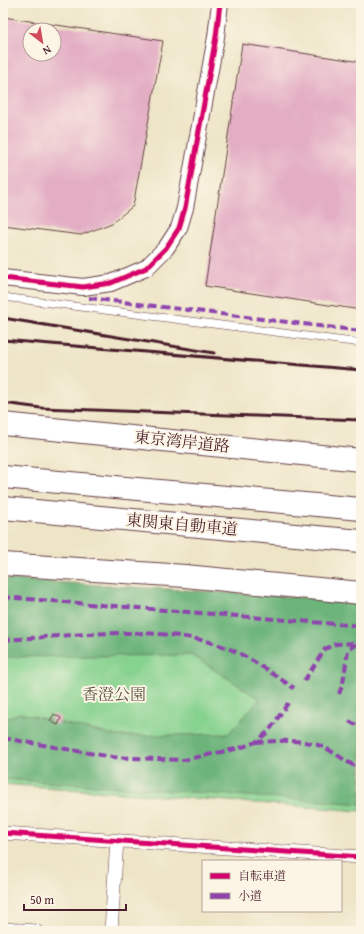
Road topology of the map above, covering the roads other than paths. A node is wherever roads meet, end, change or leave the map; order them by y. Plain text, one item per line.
1 (220, 3) edge
2 (3, 278) edge
3 (3, 297) edge
4 (361, 343) edge
5 (3, 424) edge
6 (361, 460) edge
7 (3, 477) edge
8 (3, 508) edge
9 (361, 509) edge
10 (28, 510) junction
11 (3, 516) edge
12 (361, 541) edge
13 (3, 564) edge
14 (361, 592) edge
15 (3, 833) edge
16 (117, 840) junction
17 (361, 857) edge
18 (3, 929) edge
19 (36, 931) edge
20 (111, 931) edge

1 - 2 street
3 - 4 lane
5 - 6 highway, 東京湾岸道路
7 - 9 highway, 東関東自動車道
8 - 10 highway, 東関東自動車道
10 - 11 highway
10 - 12 highway, 東関東自動車道
13 - 14 highway
15 - 16 street
16 - 17 street
16 - 20 street
18 - 19 street

